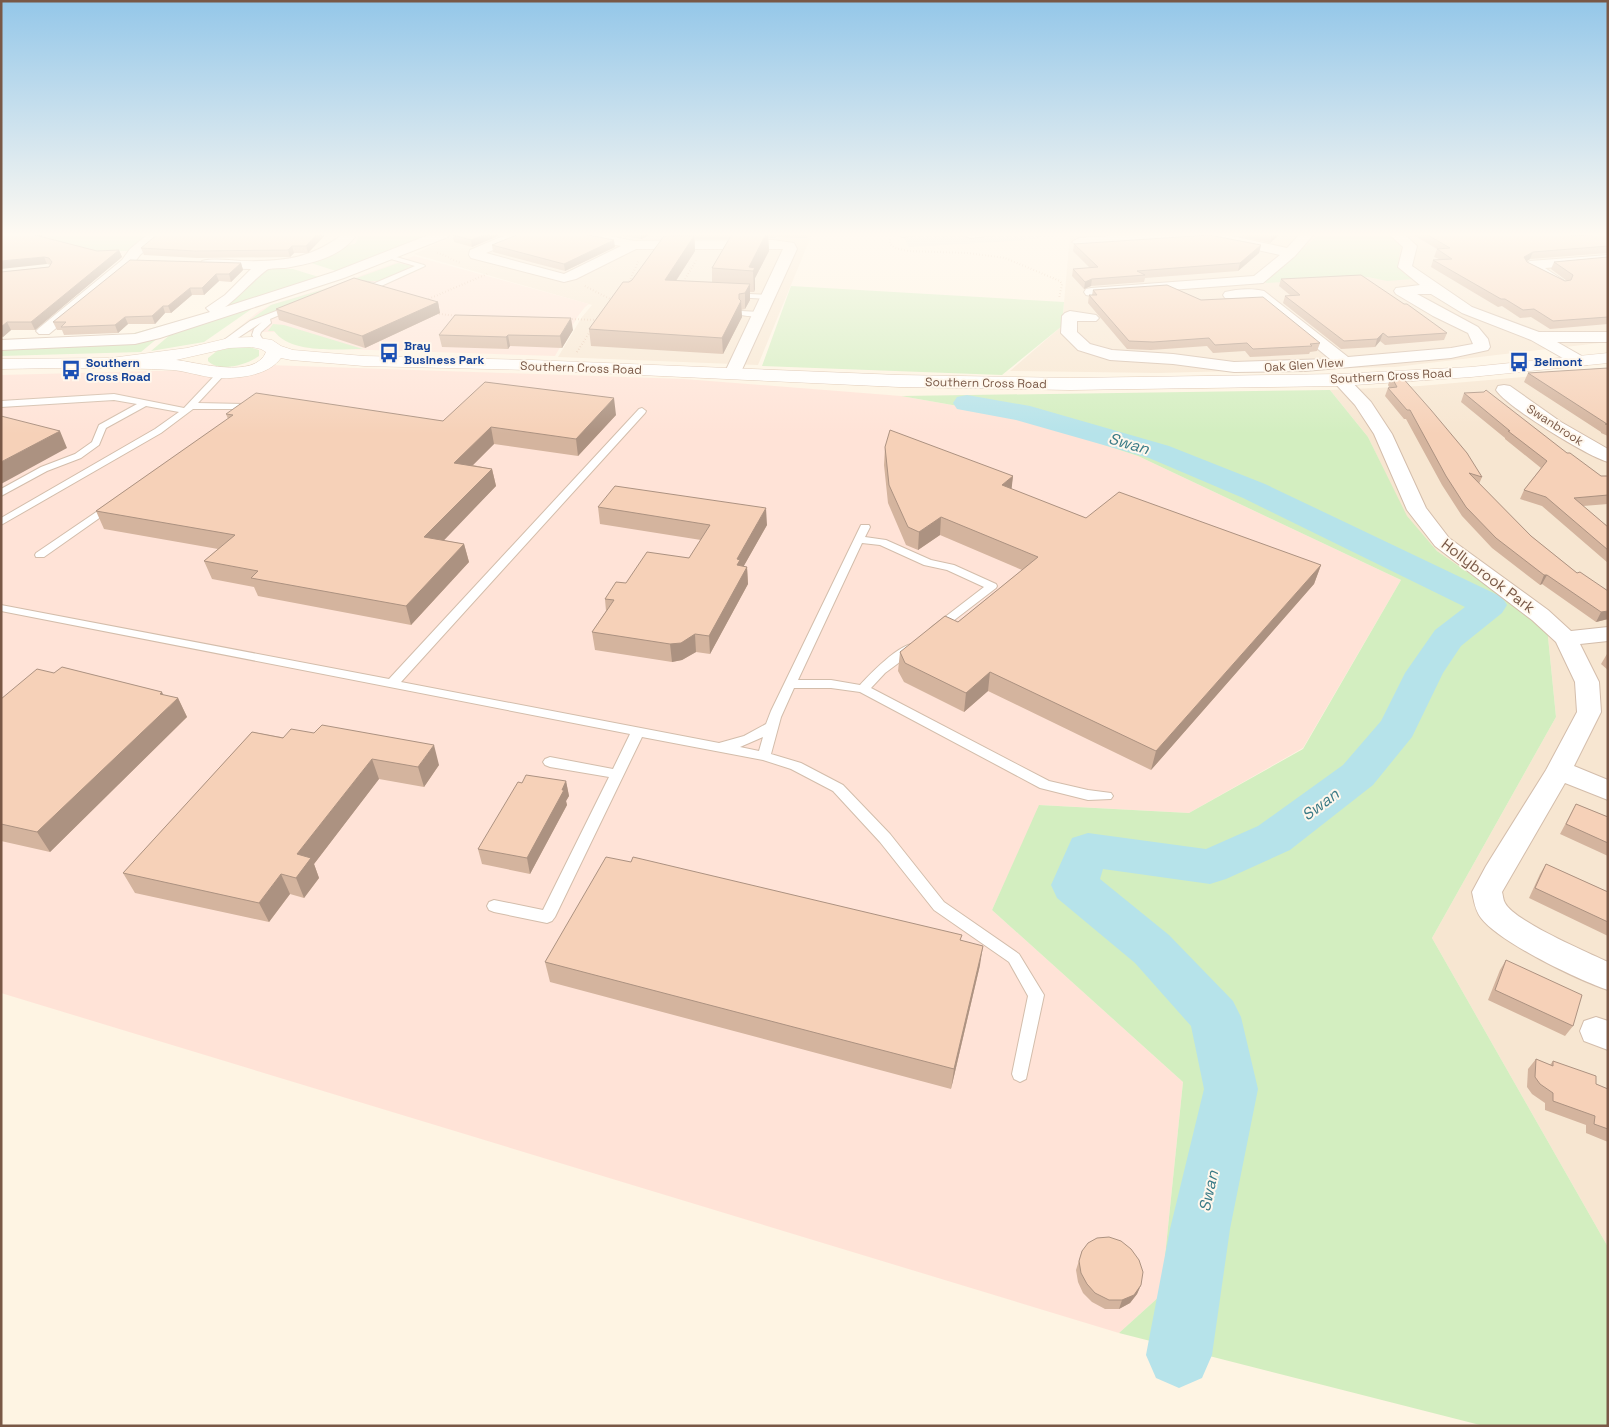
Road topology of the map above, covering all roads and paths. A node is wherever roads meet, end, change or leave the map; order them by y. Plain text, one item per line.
1 (81, 301) edge
2 (225, 301) edge
3 (261, 301) edge
4 (424, 301) edge
5 (612, 301) edge
6 (766, 301) edge
7 (1267, 301) edge
8 (1417, 301) edge
9 (1452, 301) edge
10 (421, 302) edge
11 (302, 304) edge
12 (611, 304) edge
13 (196, 311) dead end
14 (283, 312) junction
15 (744, 313) edge
16 (439, 314) dead end
17 (760, 314) junction
18 (459, 316) edge
19 (599, 316) edge
20 (1091, 318) dead end
21 (562, 319) edge
22 (597, 320) junction
23 (44, 331) dead end
24 (1537, 337) junction
25 (1608, 337) edge
26 (1, 345) edge
27 (219, 346) junction
28 (268, 347) junction
29 (1608, 358) edge
30 (364, 361) junction
31 (116, 362) junction
32 (1581, 362) junction
33 (1, 364) edge
34 (195, 367) junction
35 (568, 367) junction
36 (256, 368) junction
37 (1342, 371) junction
38 (221, 374) junction
39 (732, 374) junction
40 (1504, 390) dead end
41 (145, 403) junction
42 (1, 404) edge
43 (189, 409) junction
44 (642, 411) dead end
45 (230, 422) edge
46 (1608, 456) edge
47 (1, 494) edge
48 (119, 499) edge
49 (1, 522) edge
50 (865, 528) dead end
51 (860, 540) junction
52 (40, 555) dead end
53 (1, 608) edge
54 (1608, 634) edge
55 (1566, 639) junction
56 (392, 684) junction
57 (790, 684) junction
58 (863, 689) junction
59 (770, 727) junction
60 (638, 732) junction
61 (708, 746) junction
62 (764, 756) junction
63 (550, 762) dead end
64 (1559, 770) junction
65 (617, 774) junction
66 (1608, 791) edge
67 (1106, 796) dead end
68 (494, 906) dead end
69 (1608, 977) edge
70 (1020, 1074) dead end

1 - 23 street
2 - 13 street
3 - 26 street
4 - 10 path
5 - 12 path
6 - 17 street
7 - 37 street, Hollybrook Park
8 - 37 street, Oak Glen View
9 - 24 street
11 - 14 lane
14 - 27 lane
14 - 28 lane
15 - 17 lane
16 - 18 path
17 - 39 street
19 - 22 path
20 - 37 street, Oak Glen View
21 - 22 path
22 - 35 path
24 - 25 street
24 - 32 street
27 - 28 main road, Southern Cross Road
27 - 31 main road, Southern Cross Road
27 - 34 main road, Southern Cross Road
28 - 30 main road, Southern Cross Road
28 - 36 main road
29 - 32 main road, Southern Cross Road
30 - 35 main road, Southern Cross Road
30 - 36 main road, Southern Cross Road
31 - 33 main road, Southern Cross Road
31 - 34 main road, Southern Cross Road
32 - 37 main road, Southern Cross Road
34 - 38 main road, Southern Cross Road
35 - 39 main road, Southern Cross Road
36 - 38 main road, Southern Cross Road
37 - 39 main road, Southern Cross Road
37 - 55 street, Hollybrook Park
38 - 43 lane
40 - 46 street, Swanbrook
41 - 42 lane
41 - 43 lane
41 - 47 lane
43 - 45 lane
43 - 49 lane
44 - 56 lane
48 - 52 lane
50 - 51 lane
51 - 57 lane
51 - 58 lane
53 - 56 lane
54 - 55 street
55 - 64 street, Hollybrook Park
56 - 60 lane
57 - 58 lane
57 - 59 lane
58 - 67 lane
59 - 61 lane
59 - 62 lane
60 - 61 lane
60 - 65 lane
61 - 62 lane
62 - 70 lane
63 - 65 lane
64 - 66 street
64 - 69 street, Hollybrook Park
65 - 68 lane

